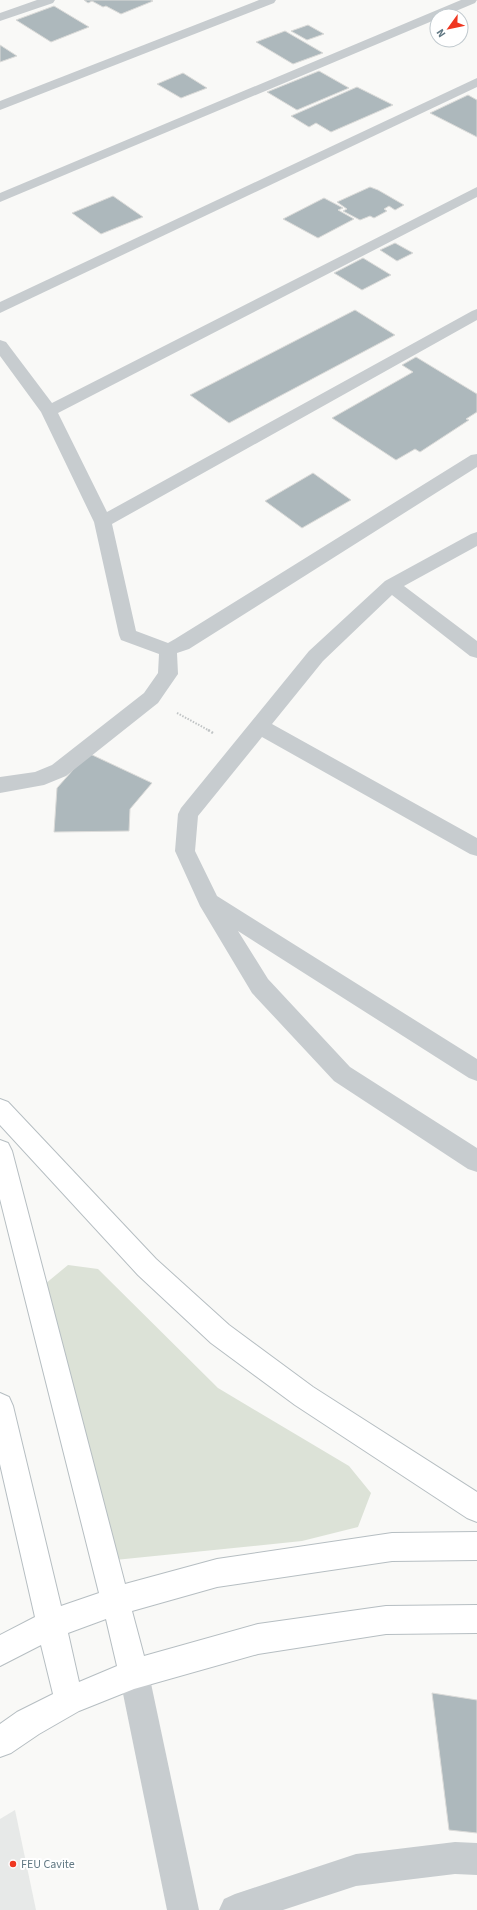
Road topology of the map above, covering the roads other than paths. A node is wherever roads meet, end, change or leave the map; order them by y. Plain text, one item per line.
1 (49, 0) edge
2 (270, 0) edge
3 (471, 0) edge
4 (0, 18) edge
5 (477, 82) edge
6 (0, 106) edge
7 (477, 191) edge
8 (0, 198) edge
9 (0, 308) edge
10 (477, 314) edge
11 (0, 345) edge
12 (50, 411) junction
13 (477, 459) edge
14 (103, 522) junction
15 (477, 538) edge
16 (390, 585) junction
17 (168, 650) junction
18 (477, 651) edge
19 (259, 726) junction
20 (0, 785) edge
21 (477, 848) edge
22 (208, 900) junction
23 (477, 1071) edge
24 (0, 1109) edge
25 (0, 1151) edge
26 (477, 1161) edge
27 (0, 1406) edge
28 (477, 1508) edge
29 (477, 1546) edge
30 (116, 1601) junction
31 (477, 1620) edge
32 (50, 1625) junction
33 (0, 1651) edge
34 (134, 1674) junction
35 (69, 1701) junction
36 (0, 1742) edge
37 (477, 1859) edge
38 (183, 1910) edge
39 (235, 1910) edge

1 - 4 street
2 - 6 street
3 - 8 street
5 - 9 street
7 - 12 street
10 - 14 street
11 - 12 street
12 - 14 street
13 - 17 street
14 - 17 street
15 - 16 street
16 - 18 street
16 - 19 street
17 - 20 street
19 - 21 street
19 - 22 street
22 - 23 street
22 - 26 street
24 - 28 street
25 - 30 street
27 - 32 street
29 - 30 street
30 - 32 street
30 - 34 street
31 - 34 street
32 - 33 street
32 - 35 street
34 - 35 street
34 - 38 street
35 - 36 street
37 - 39 street

